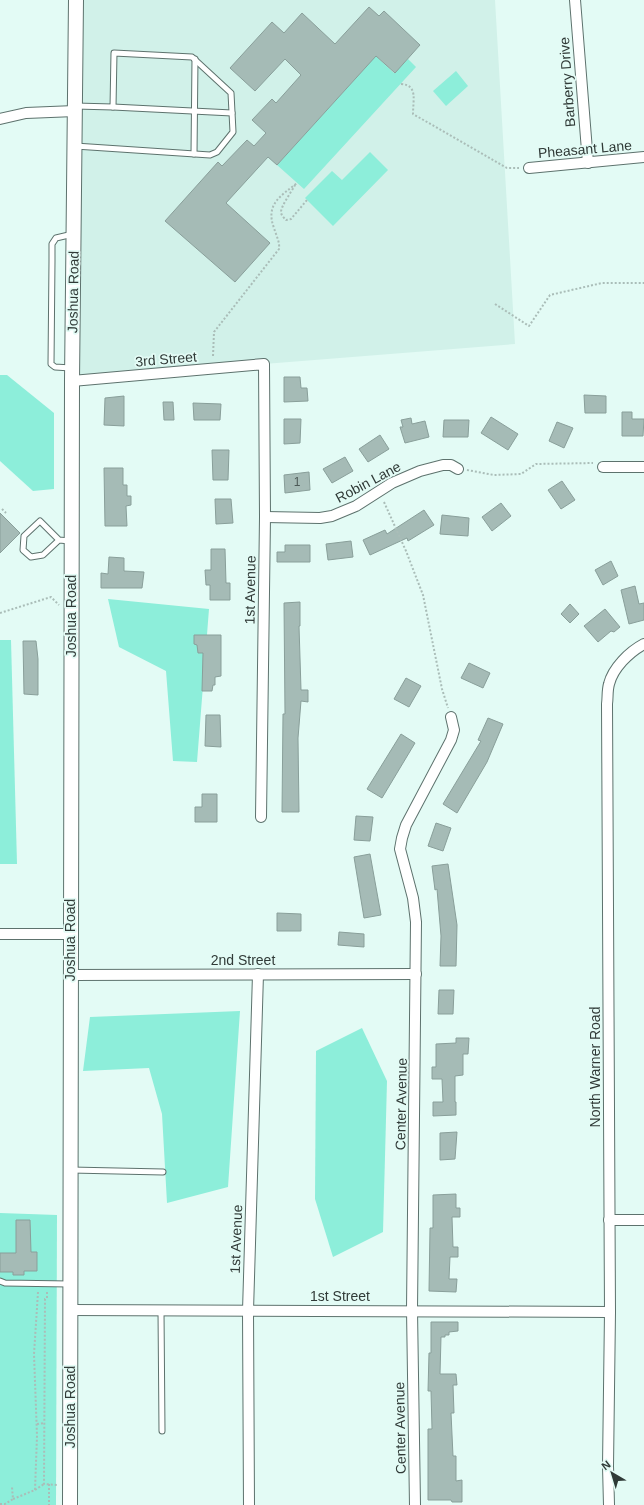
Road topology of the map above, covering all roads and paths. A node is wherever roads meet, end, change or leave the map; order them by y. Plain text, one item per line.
1 (76, 0) edge
2 (575, 0) edge
3 (195, 59) junction
4 (401, 84) dead end
5 (75, 108) junction
6 (113, 108) junction
7 (195, 111) junction
8 (232, 113) junction
9 (0, 119) edge
10 (74, 146) junction
11 (194, 154) junction
12 (644, 157) edge
13 (588, 162) junction
14 (529, 168) joint
15 (307, 200) dead end
16 (73, 234) junction
17 (644, 283) edge
18 (496, 304) dead end
19 (213, 356) dead end
20 (264, 364) joint
21 (72, 375) junction
22 (603, 467) joint
23 (644, 467) edge
24 (458, 469) joint
25 (379, 492) junction
26 (2, 509) dead end
27 (6, 513) dead end
28 (265, 517) junction
29 (65, 541) junction
30 (59, 605) dead end
31 (0, 614) edge
32 (644, 644) edge
33 (451, 717) joint
34 (261, 817) dead end
35 (0, 934) edge
36 (70, 934) junction
37 (258, 974) junction
38 (416, 974) junction
39 (70, 975) junction
40 (70, 1170) junction
41 (163, 1172) dead end
42 (609, 1220) junction
43 (644, 1220) edge
44 (0, 1281) edge
45 (18, 1283) junction
46 (69, 1284) junction
47 (47, 1288) dead end
48 (70, 1310) junction
49 (412, 1310) junction
50 (160, 1311) junction
51 (248, 1311) junction
52 (610, 1312) junction
53 (44, 1423) junction
54 (37, 1424) junction
55 (162, 1431) dead end
56 (44, 1484) junction
57 (49, 1484) junction
58 (57, 1485) dead end
59 (12, 1488) dead end
60 (35, 1490) junction
61 (13, 1499) junction
62 (0, 1504) edge
63 (49, 1505) edge
64 (70, 1505) edge
65 (249, 1505) edge
66 (415, 1505) edge
67 (609, 1505) edge

1 - 5 main road, Joshua Road
2 - 13 street, Barberry Drive
3 - 6 lane
3 - 7 lane
3 - 8 lane
4 - 14 path
5 - 6 lane
5 - 9 street
5 - 10 main road, Joshua Road
6 - 7 lane
7 - 8 lane
7 - 11 lane
8 - 11 lane
10 - 11 lane
10 - 16 main road, Joshua Road
12 - 13 street, Pheasant Lane
13 - 14 street, Pheasant Lane
15 - 19 path
16 - 21 main road, Joshua Road
16 - 21 lane
17 - 18 path
20 - 21 street, 3rd Street
20 - 28 street, 1st Avenue
21 - 29 main road, Joshua Road
22 - 23 street
22 - 24 path
24 - 25 street, Robin Lane
25 - 28 street, Robin Lane
25 - 33 path
26 - 27 path
28 - 34 street, 1st Avenue
29 - 29 lane
29 - 36 main road, Joshua Road
30 - 31 path
32 - 42 street, North Warner Road
33 - 38 street, Center Avenue
35 - 36 street
36 - 39 main road, Joshua Road
37 - 38 street, 2nd Street
37 - 39 street, 2nd Street
37 - 51 street, 1st Avenue
38 - 49 street, Center Avenue
39 - 40 main road, Joshua Road
40 - 41 lane
40 - 46 main road, Joshua Road
42 - 43 street
42 - 52 street, North Warner Road
44 - 45 lane
45 - 46 lane
45 - 54 path
46 - 48 main road, Joshua Road
47 - 53 path
48 - 50 street, 1st Street
48 - 64 main road, Joshua Road
49 - 51 street, 1st Street
49 - 52 street, 1st Street
49 - 66 street, Center Avenue
50 - 51 street, 1st Street
50 - 55 lane
51 - 65 street, 1st Avenue
52 - 67 street, North Warner Road
53 - 54 path
53 - 56 path
54 - 60 path
56 - 57 path
56 - 60 path
57 - 58 path
57 - 63 path
59 - 61 path
60 - 61 path
61 - 62 path

